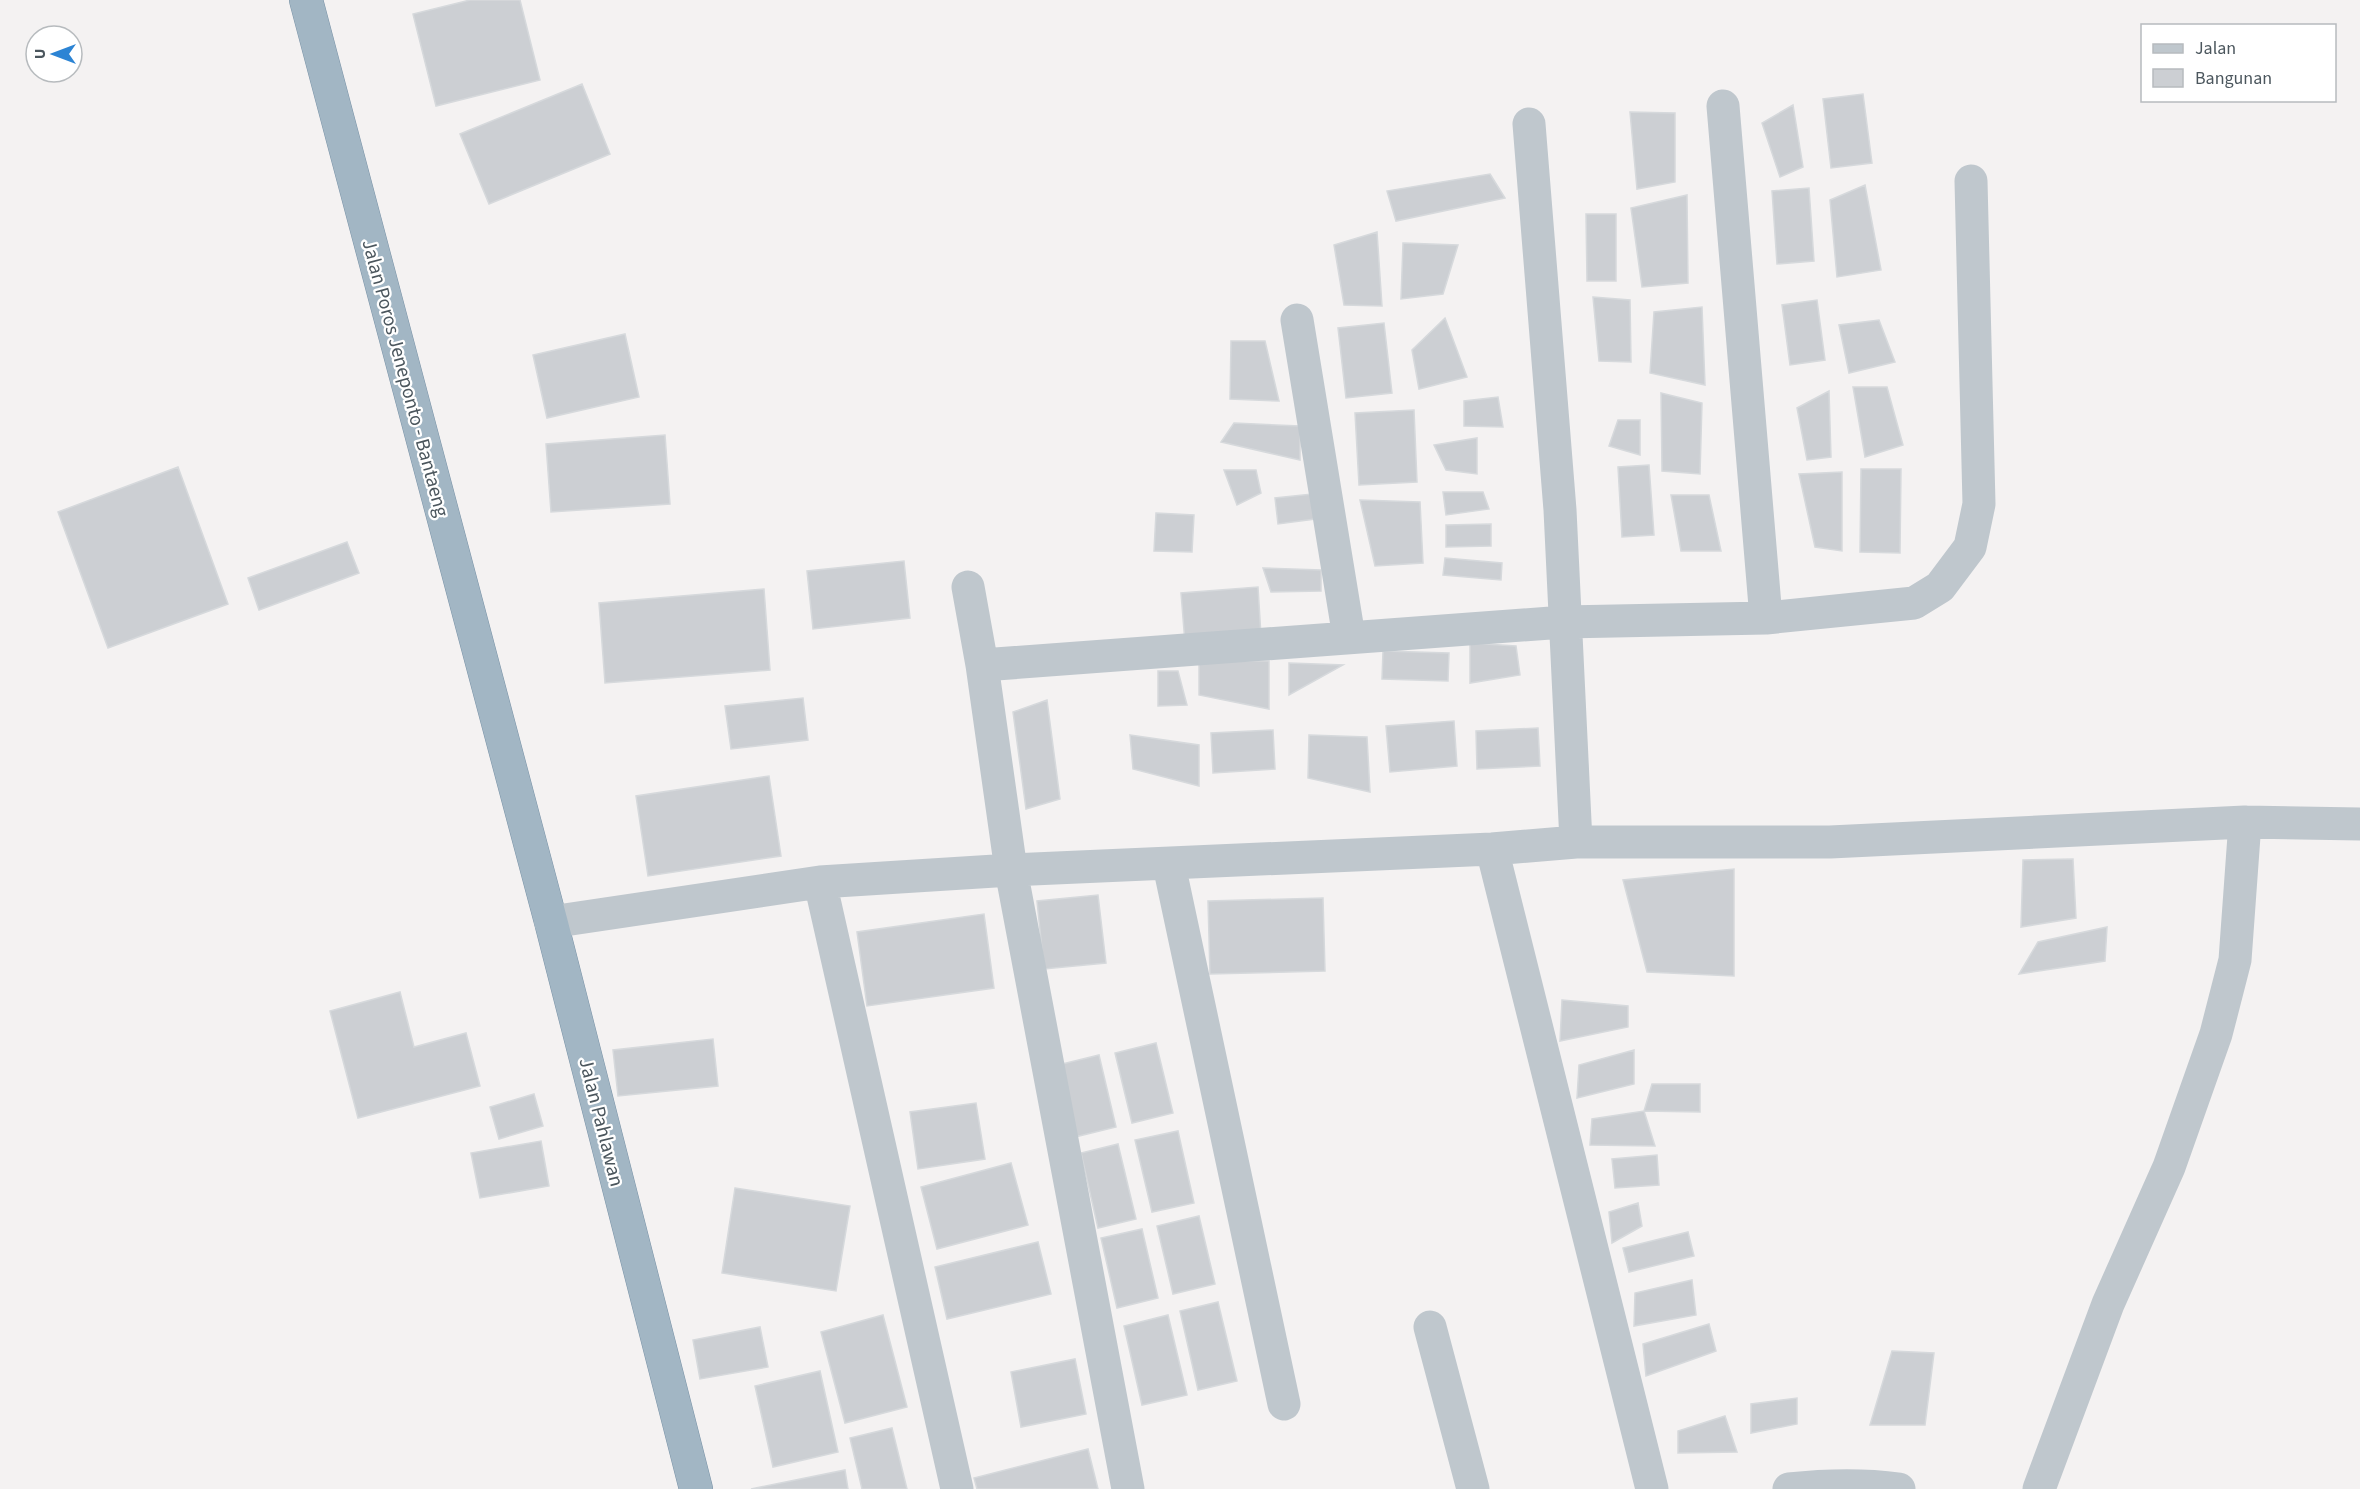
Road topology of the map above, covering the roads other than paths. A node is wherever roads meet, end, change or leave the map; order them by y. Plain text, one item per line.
1 (306, 0) edge
2 (1723, 106) dead end
3 (1529, 124) dead end
4 (1971, 181) dead end
5 (1297, 320) dead end
6 (968, 587) dead end
7 (1766, 618) junction
8 (1564, 622) junction
9 (1349, 637) junction
10 (982, 665) junction
11 (506, 756) joint
12 (2245, 822) junction
13 (2360, 824) edge
14 (1576, 842) junction
15 (1492, 849) junction
16 (1169, 865) junction
17 (1011, 870) junction
18 (820, 882) junction
19 (551, 922) junction
20 (1430, 1327) dead end
21 (1284, 1404) dead end
22 (696, 1489) edge
23 (957, 1489) edge
24 (1128, 1489) edge
25 (1473, 1489) edge
26 (1652, 1489) edge
27 (1789, 1489) edge
28 (1899, 1489) edge
29 (2039, 1489) edge

1 - 11 highway, Jalan Poros Jeneponto - Bantaeng
2 - 7 street
3 - 8 street
4 - 7 street
5 - 9 street
6 - 10 street
7 - 8 street
8 - 9 street
8 - 14 street
9 - 10 street
10 - 17 street
11 - 19 highway, Jalan Pahlawan
12 - 13 street
12 - 14 street
12 - 29 street
14 - 15 street
15 - 16 street
15 - 26 street
16 - 17 street
16 - 21 street
17 - 18 street
17 - 24 street
18 - 19 street
18 - 23 street
19 - 22 highway, Jalan Pahlawan
20 - 25 street
27 - 28 street

